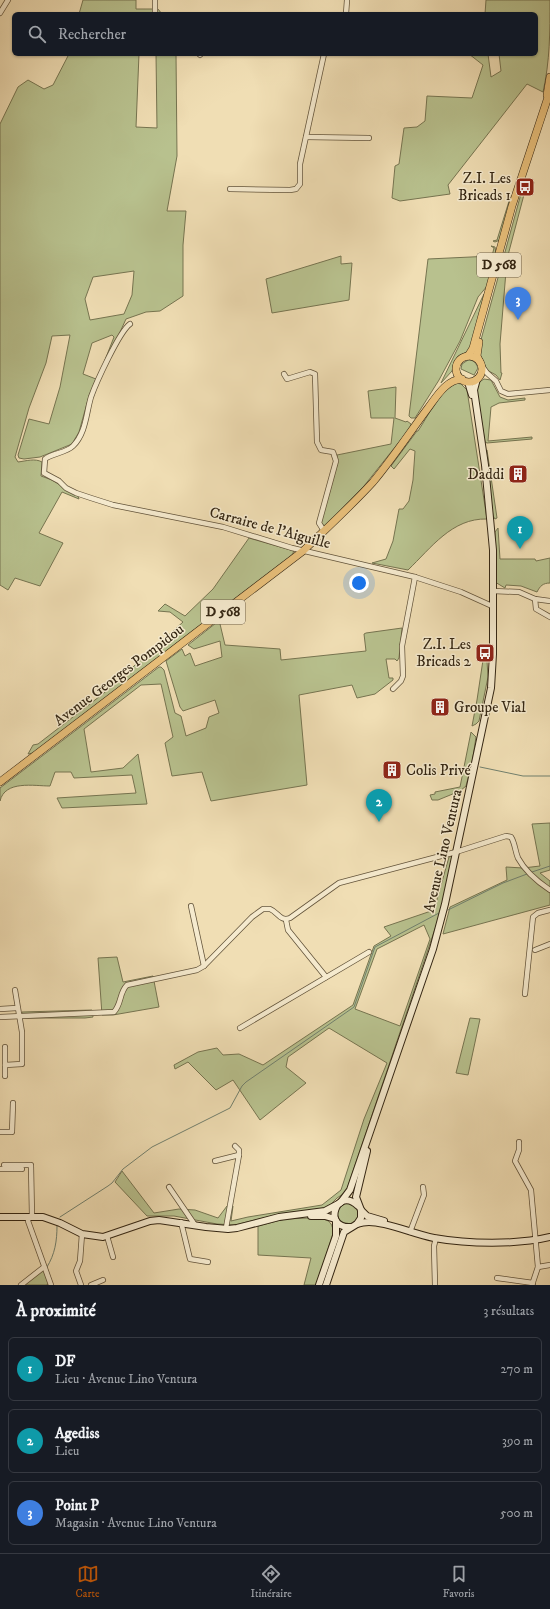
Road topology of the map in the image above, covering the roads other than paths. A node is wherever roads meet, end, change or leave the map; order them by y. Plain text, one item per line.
1 (8, 0) edge
2 (155, 0) edge
3 (347, 0) edge
4 (154, 12) edge
5 (346, 12) edge
6 (0, 13) edge
7 (324, 56) edge
8 (550, 77) edge
9 (550, 91) edge
10 (535, 135) junction
11 (306, 137) junction
12 (369, 138) dead end
13 (230, 190) dead end
14 (517, 193) junction
15 (130, 324) dead end
16 (468, 356) junction
17 (481, 364) junction
18 (457, 367) junction
19 (284, 374) dead end
20 (491, 377) junction
21 (478, 378) junction
22 (465, 380) junction
23 (550, 390) edge
24 (421, 417) junction
25 (486, 484) junction
26 (324, 531) junction
27 (303, 551) junction
28 (415, 577) junction
29 (493, 591) junction
30 (535, 599) junction
31 (550, 601) edge
32 (492, 606) junction
33 (550, 617) edge
34 (393, 689) dead end
35 (0, 782) edge
36 (456, 852) junction
37 (550, 890) edge
38 (191, 906) dead end
39 (550, 910) edge
40 (286, 920) junction
41 (550, 944) edge
42 (535, 950) dead end
43 (369, 952) dead end
44 (204, 966) junction
45 (326, 977) junction
46 (15, 990) dead end
47 (525, 994) dead end
48 (18, 1008) junction
49 (0, 1009) edge
50 (19, 1016) junction
51 (0, 1017) edge
52 (240, 1028) dead end
53 (5, 1048) dead end
54 (5, 1065) junction
55 (6, 1076) dead end
56 (13, 1102) dead end
57 (374, 1120) junction
58 (0, 1132) edge
59 (519, 1142) dead end
60 (235, 1146) dead end
61 (239, 1155) junction
62 (215, 1161) dead end
63 (4, 1165) dead end
64 (0, 1169) edge
65 (22, 1169) dead end
66 (169, 1187) dead end
67 (423, 1187) dead end
68 (340, 1202) junction
69 (360, 1208) junction
70 (294, 1215) junction
71 (0, 1217) edge
72 (30, 1217) junction
73 (335, 1220) junction
74 (181, 1222) junction
75 (195, 1225) junction
76 (390, 1225) junction
77 (354, 1226) junction
78 (226, 1228) junction
79 (410, 1232) junction
80 (82, 1234) junction
81 (107, 1236) junction
82 (550, 1237) edge
83 (436, 1238) junction
84 (535, 1240) junction
85 (113, 1258) dead end
86 (208, 1262) dead end
87 (550, 1264) edge
88 (538, 1267) junction
89 (44, 1268) junction
90 (497, 1278) dead end
91 (102, 1280) dead end
92 (533, 1284) edge
93 (21, 1285) edge
94 (51, 1285) edge
95 (81, 1285) edge
96 (91, 1285) edge
97 (319, 1285) edge
98 (326, 1285) edge
99 (435, 1285) edge

1 - 6 street
2 - 4 street
3 - 5 street
7 - 11 street
8 - 10 main road, D 568
9 - 10 main road, D 568
10 - 14 main road, D 568
11 - 12 street
11 - 13 street
14 - 16 main road, D 568
14 - 17 main road, D 568
15 - 27 street, Carraire de l'Aiguille
16 - 17 main road
16 - 18 main road
17 - 20 street
17 - 21 main road
18 - 22 main road
18 - 24 main road, Avenue Georges Pompidou
19 - 26 street
20 - 21 street
20 - 23 street
21 - 22 main road
21 - 25 main road, Avenue Lino Ventura
22 - 24 main road, Avenue Georges Pompidou
22 - 25 main road, Avenue Lino Ventura
24 - 26 main road, Avenue Georges Pompidou / D 568
25 - 29 main road, Avenue Lino Ventura
26 - 27 main road, Avenue Georges Pompidou / D 568
27 - 28 street, Carraire de l'Aiguille
27 - 35 main road, Avenue Georges Pompidou / D 568
28 - 32 street, Carraire de l'Aiguille
28 - 34 street
29 - 30 street
29 - 32 main road, Avenue Lino Ventura
30 - 31 street
30 - 33 street
32 - 36 main road, Avenue Lino Ventura
36 - 37 street
36 - 40 street
36 - 57 main road, Avenue Lino Ventura
38 - 44 street
39 - 47 street
40 - 44 street
40 - 45 street
41 - 42 street
43 - 45 street
44 - 50 street
45 - 52 street
46 - 48 street
48 - 49 street
48 - 50 street
50 - 51 street
50 - 54 street
53 - 54 street
54 - 55 street
56 - 58 street
57 - 68 main road, Avenue Lino Ventura
57 - 69 main road, Avenue Lino Ventura
59 - 84 street
60 - 61 street
61 - 62 street
61 - 78 street
63 - 72 street
64 - 65 street
66 - 75 street
67 - 79 street
68 - 69 main road
68 - 70 main road
68 - 73 main road
69 - 76 main road
69 - 77 main road
70 - 73 main road
70 - 78 main road
71 - 72 main road
72 - 80 main road
72 - 89 street
73 - 77 main road
73 - 97 main road
74 - 75 main road
74 - 81 main road
74 - 86 street
75 - 78 main road
76 - 77 main road
76 - 79 main road
77 - 98 main road
79 - 83 main road
80 - 81 main road
80 - 95 street
81 - 85 street
82 - 84 main road
83 - 84 main road
83 - 99 street
84 - 88 street
87 - 88 street
88 - 92 street
89 - 93 street
89 - 94 street
90 - 92 street
91 - 96 street

